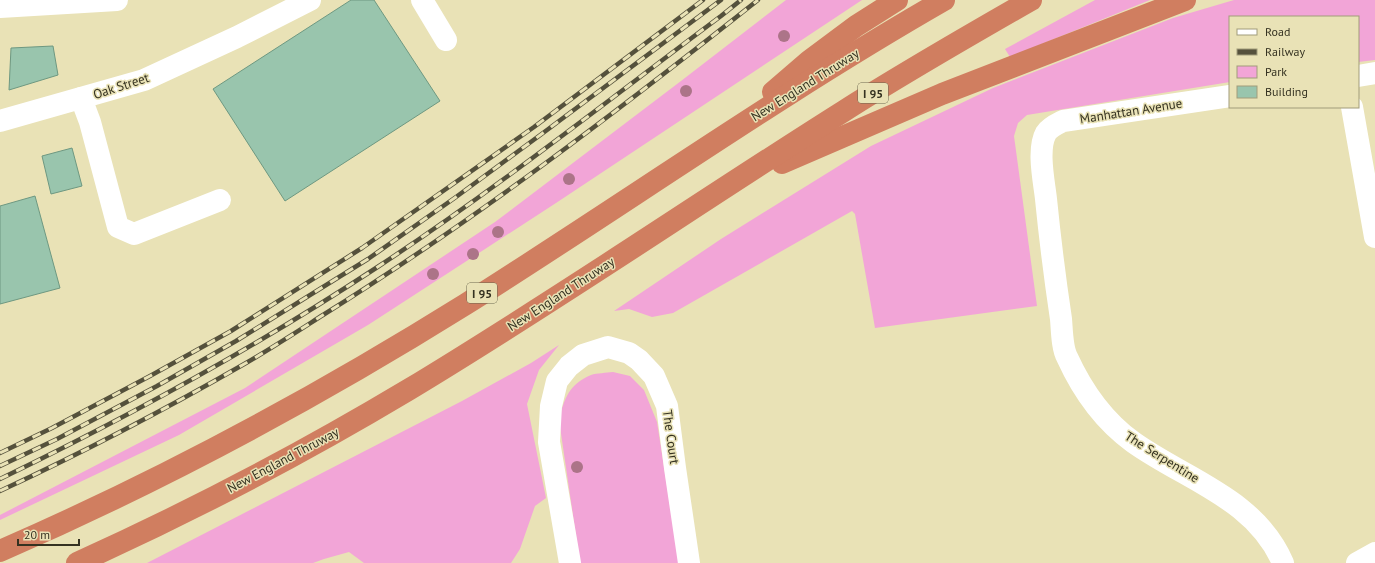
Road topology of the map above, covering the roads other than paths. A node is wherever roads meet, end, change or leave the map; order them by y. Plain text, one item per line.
1 (117, 0) edge
2 (310, 0) edge
3 (422, 0) edge
4 (897, 0) edge
5 (944, 0) edge
6 (1031, 0) edge
7 (1185, 0) edge
8 (0, 7) edge
9 (446, 40) dead end
10 (1375, 73) edge
11 (1359, 76) edge
12 (1229, 96) edge
13 (81, 98) junction
14 (1352, 108) edge
15 (0, 121) edge
16 (714, 143) junction
17 (1042, 143) joint
18 (719, 191) junction
19 (220, 200) dead end
20 (1375, 237) edge
21 (0, 551) edge
22 (1375, 553) edge
23 (77, 563) edge
24 (570, 563) edge
25 (689, 563) edge
26 (1283, 563) edge
27 (1357, 563) edge

1 - 8 street
2 - 13 street, Oak Street
3 - 9 street
4 - 16 highway
5 - 16 highway, New England Thruway / I 95
6 - 18 highway, New England Thruway / I 95
7 - 18 highway
10 - 11 street
12 - 17 street, Manhattan Avenue
13 - 15 street, Oak Street
13 - 19 street
14 - 20 street
16 - 21 highway, New England Thruway / I 95
17 - 26 street, The Serpentine
18 - 23 highway, New England Thruway / I 95
22 - 27 street
24 - 25 street, The Court

